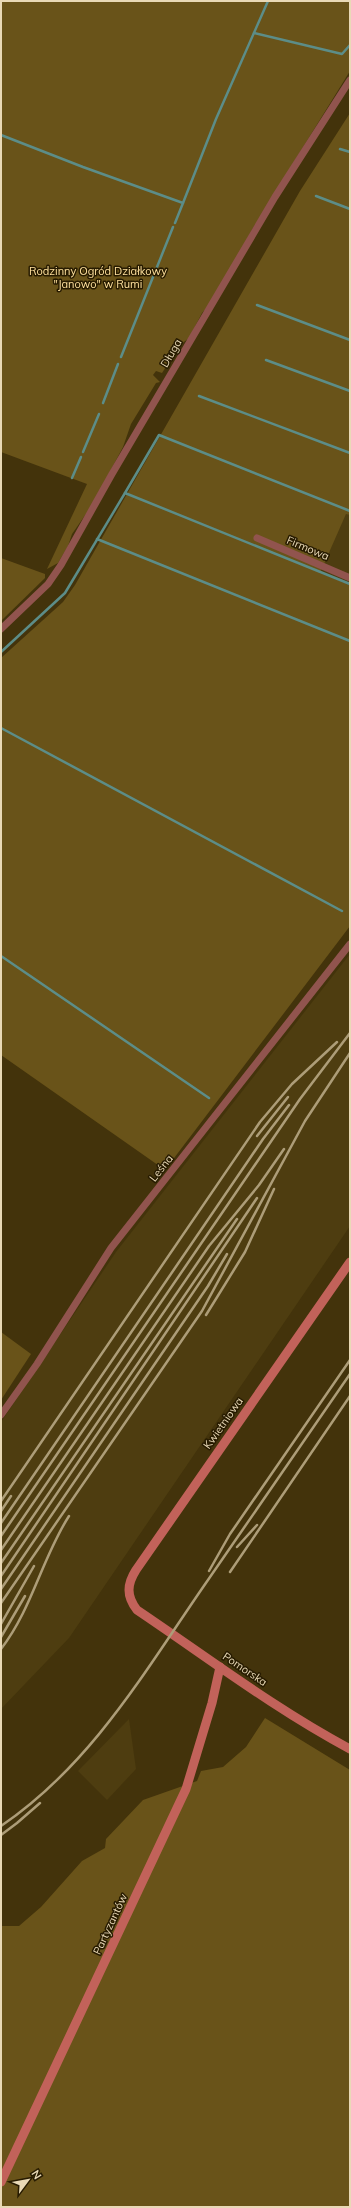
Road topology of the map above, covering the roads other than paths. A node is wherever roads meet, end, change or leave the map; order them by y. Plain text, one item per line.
1 (350, 80) edge
2 (257, 538) dead end
3 (350, 578) edge
4 (1, 629) edge
5 (350, 944) edge
6 (350, 1262) edge
7 (1, 1415) edge
8 (131, 1602) joint
9 (220, 1667) junction
10 (350, 1749) edge
11 (1, 2182) edge

1 - 4 street, Długa
2 - 3 street, Firmowa
5 - 7 street, Leśna
6 - 8 street, Kwietniowa
8 - 9 street, Pomorska
9 - 10 street, Pomorska
9 - 11 street, Partyzantów

